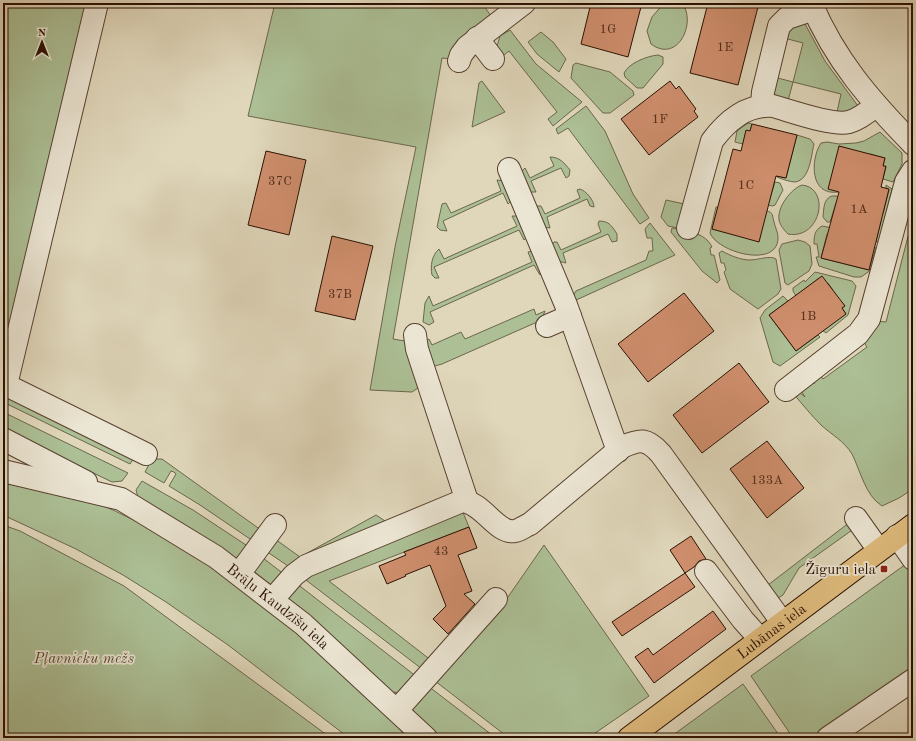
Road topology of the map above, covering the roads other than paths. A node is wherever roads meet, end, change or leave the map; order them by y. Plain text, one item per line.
1 (97, 3) edge
2 (524, 3) edge
3 (813, 6) edge
4 (477, 38) junction
5 (493, 60) dead end
6 (459, 61) dead end
7 (762, 105) junction
8 (876, 106) junction
9 (913, 144) edge
10 (509, 169) dead end
11 (913, 172) edge
12 (688, 228) dead end
13 (570, 316) junction
14 (547, 326) dead end
15 (415, 335) dead end
16 (4, 388) edge
17 (786, 390) dead end
18 (3, 439) edge
19 (618, 451) junction
20 (146, 454) dead end
21 (3, 471) edge
22 (114, 496) junction
23 (467, 501) junction
24 (856, 518) dead end
25 (275, 525) dead end
26 (905, 530) edge
27 (878, 549) junction
28 (913, 559) edge
29 (706, 571) dead end
30 (239, 574) junction
31 (273, 599) junction
32 (496, 599) dead end
33 (782, 622) junction
34 (759, 638) junction
35 (913, 680) edge
36 (398, 710) junction
37 (641, 734) edge
38 (426, 738) edge
39 (828, 738) edge

1 - 16 street
2 - 4 street
3 - 7 street
3 - 8 street
4 - 5 street
4 - 6 street
7 - 8 street
7 - 12 street
8 - 9 street
10 - 13 street
11 - 17 street
13 - 14 street
13 - 19 street
15 - 23 street
16 - 20 street
18 - 22 street, Brāļu Kaudzīšu iela
19 - 23 street
19 - 33 street
21 - 22 street, Brāļu Kaudzīšu iela
22 - 30 street, Brāļu Kaudzīšu iela
23 - 31 street
24 - 27 street
25 - 30 street
26 - 27 main road, Lubānas iela
26 - 28 street
27 - 33 main road, Lubānas iela
29 - 34 street
30 - 31 street, Brāļu Kaudzīšu iela
31 - 36 street, Brāļu Kaudzīšu iela
32 - 36 street
33 - 34 main road, Lubānas iela
34 - 37 main road, Lubānas iela
35 - 39 street
36 - 38 street, Brāļu Kaudzīšu iela

